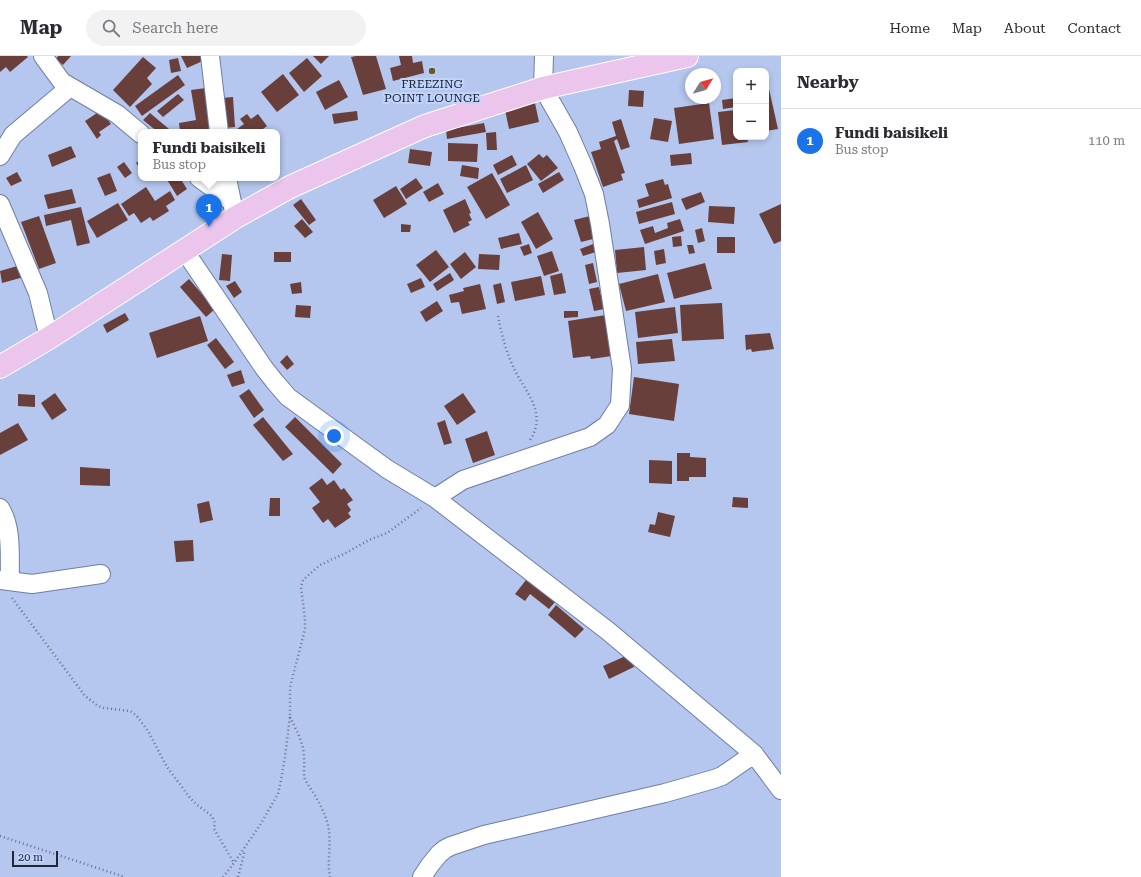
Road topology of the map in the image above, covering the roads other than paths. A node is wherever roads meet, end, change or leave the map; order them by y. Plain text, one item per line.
1 (43, 56) edge
2 (210, 56) edge
3 (544, 56) edge
4 (687, 56) edge
5 (70, 87) junction
6 (543, 88) junction
7 (219, 129) edge
8 (138, 132) edge
9 (0, 156) edge
10 (202, 181) edge
11 (228, 181) edge
12 (0, 204) edge
13 (234, 209) junction
14 (184, 250) junction
15 (49, 338) junction
16 (0, 366) edge
17 (435, 498) junction
18 (0, 508) edge
19 (101, 574) dead end
20 (6, 585) edge
21 (754, 754) junction
22 (781, 790) edge
23 (422, 877) edge

1 - 5 street
2 - 7 street
3 - 6 street
4 - 6 main road
5 - 8 street
5 - 9 street
6 - 13 main road
6 - 17 street
10 - 13 street
11 - 13 street
12 - 15 street
13 - 14 main road
14 - 15 main road
14 - 17 street
15 - 16 main road
17 - 21 street
18 - 20 street
19 - 20 street
21 - 22 street
21 - 23 street

